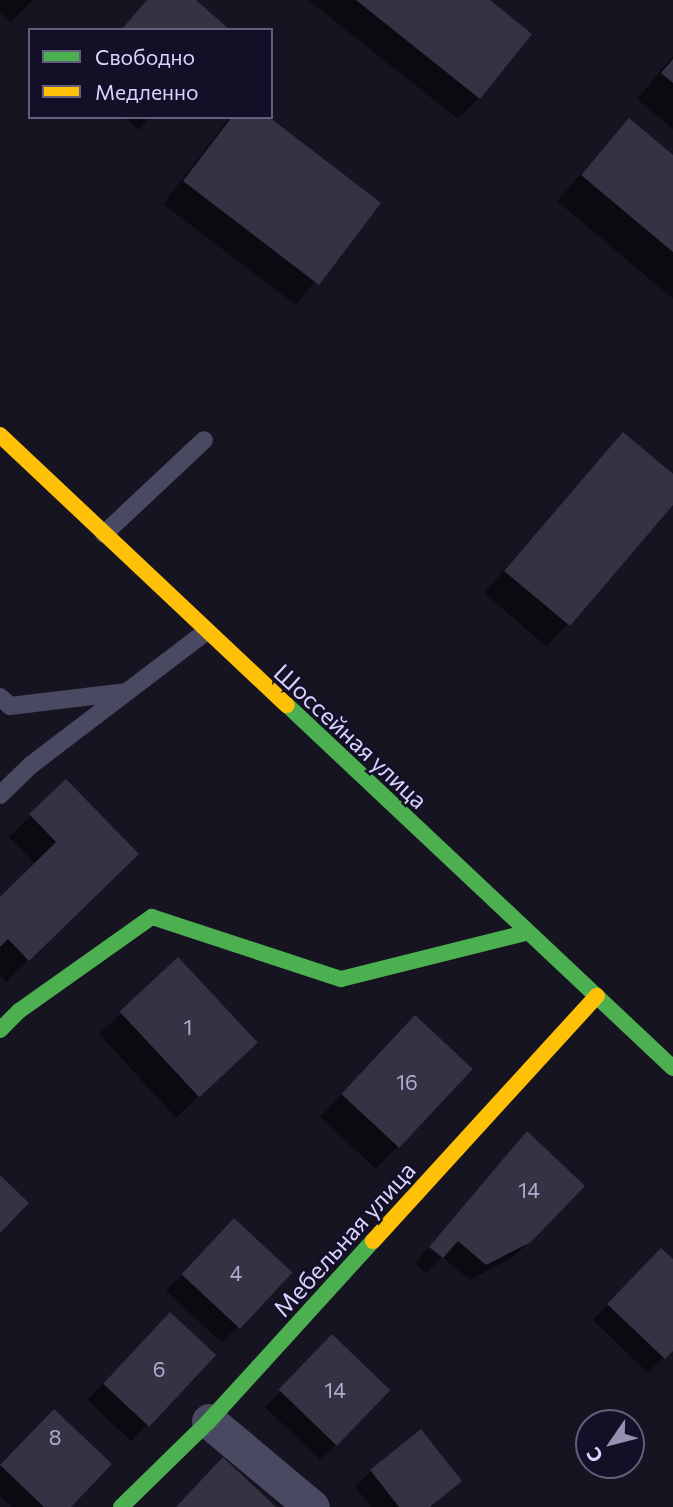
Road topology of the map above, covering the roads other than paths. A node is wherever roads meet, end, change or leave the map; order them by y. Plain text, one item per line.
1 (0, 435) edge
2 (204, 440) dead end
3 (104, 534) junction
4 (207, 631) junction
5 (127, 692) junction
6 (0, 696) edge
7 (0, 795) edge
8 (526, 933) junction
9 (597, 996) junction
10 (0, 1030) edge
11 (673, 1068) edge
12 (209, 1421) junction
13 (121, 1507) edge
14 (313, 1507) edge

1 - 3 street, Шоссейная улица
2 - 3 lane
3 - 4 street, Шоссейная улица
4 - 5 lane
4 - 8 street, Шоссейная улица
5 - 6 lane
5 - 7 lane
8 - 9 street, Шоссейная улица
8 - 10 street
9 - 11 street, Шоссейная улица
9 - 12 street, Мебельная улица
12 - 13 street, Мебельная улица
12 - 14 street

